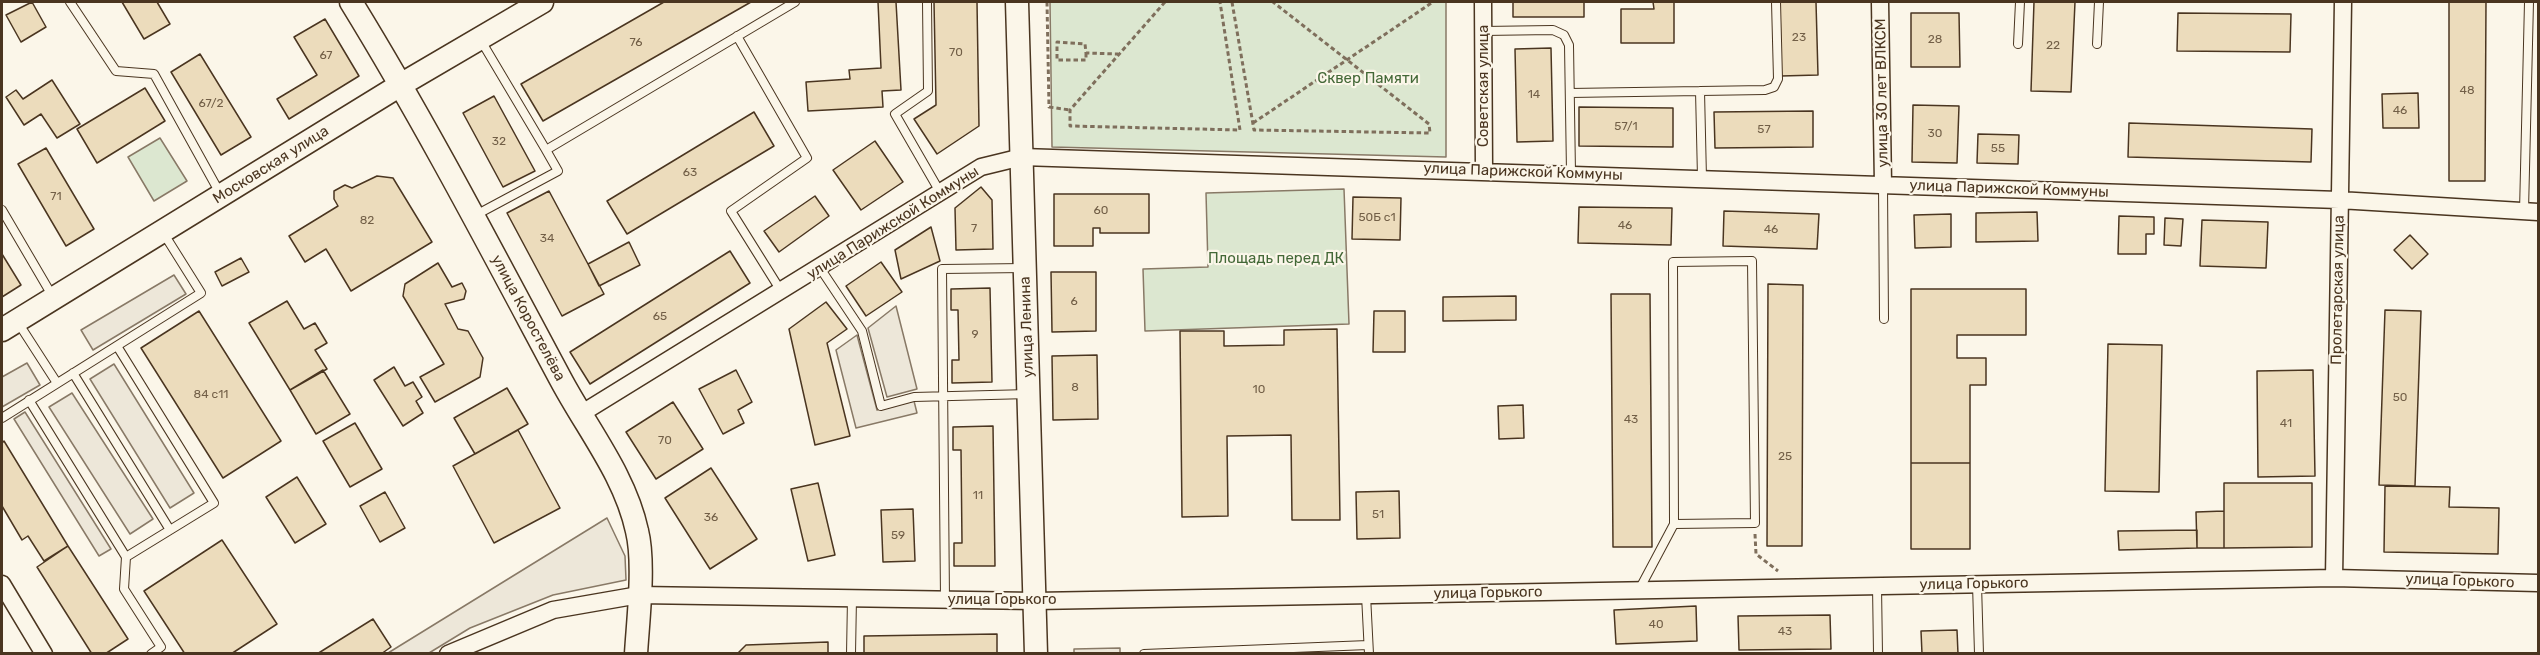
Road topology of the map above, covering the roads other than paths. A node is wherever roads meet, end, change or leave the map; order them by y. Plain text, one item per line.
1 (70, 2) edge
2 (351, 2) edge
3 (542, 2) edge
4 (795, 2) edge
5 (927, 2) edge
6 (1017, 2) edge
7 (1483, 2) edge
8 (1776, 2) edge
9 (1880, 2) edge
10 (2020, 2) edge
11 (2099, 2) edge
12 (2343, 2) edge
13 (2529, 2) edge
14 (1483, 31) junction
15 (737, 36) junction
16 (479, 39) junction
17 (2018, 44) dead end
18 (2097, 44) dead end
19 (402, 84) junction
20 (1700, 91) junction
21 (1570, 93) junction
22 (546, 150) junction
23 (1022, 157) junction
24 (1484, 170) junction
25 (1571, 174) junction
26 (1702, 178) junction
27 (1883, 184) junction
28 (940, 192) junction
29 (222, 195) junction
30 (2339, 200) junction
31 (2, 212) edge
32 (2531, 212) edge
33 (473, 216) junction
34 (162, 231) junction
35 (820, 268) junction
36 (1025, 268) junction
37 (781, 291) junction
38 (54, 298) junction
39 (1884, 319) dead end
40 (9, 326) edge
41 (117, 346) junction
42 (73, 373) junction
43 (57, 383) junction
44 (1029, 394) junction
45 (944, 396) junction
46 (29, 400) junction
47 (579, 415) junction
48 (2, 418) edge
49 (1674, 524) junction
50 (170, 530) junction
51 (126, 557) junction
52 (2334, 578) junction
53 (2538, 583) edge
54 (2, 584) edge
55 (1977, 584) junction
56 (1877, 586) junction
57 (1639, 590) junction
58 (639, 595) junction
59 (1366, 595) junction
60 (852, 598) junction
61 (945, 599) junction
62 (1035, 600) junction
63 (1368, 649) edge
64 (44, 654) edge
65 (151, 654) edge
66 (448, 654) edge
67 (636, 654) edge
68 (851, 654) edge
69 (1036, 654) edge
70 (1144, 654) edge
71 (1878, 654) edge
72 (1978, 654) edge

1 - 29 lane
2 - 19 street, улица Коростелёва
3 - 16 street, Московская улица
4 - 15 lane
5 - 28 lane
6 - 23 street, улица Ленина
7 - 14 street, Советская улица
8 - 20 lane
9 - 27 street, улица 30 лет ВЛКСМ
10 - 17 lane
11 - 18 lane
12 - 30 street, Пролетарская улица
13 - 32 lane
14 - 21 lane
14 - 24 street, Советская улица
15 - 22 lane
15 - 37 lane
16 - 19 street, Московская улица
16 - 22 lane
19 - 29 street, Московская улица
19 - 33 street, улица Коростелёва
20 - 21 lane
20 - 26 lane
21 - 25 lane
22 - 33 lane
23 - 24 street, улица Парижской Коммуны
23 - 28 street, улица Парижской Коммуны
23 - 36 street, улица Ленина
24 - 25 street, улица Парижской Коммуны
25 - 26 street, улица Парижской Коммуны
26 - 27 street, улица Парижской Коммуны
27 - 30 street, улица Парижской Коммуны
27 - 39 lane
28 - 35 street, улица Парижской Коммуны
29 - 34 street, Московская улица
30 - 32 street, улица Парижской Коммуны
30 - 52 street, Пролетарская улица
31 - 38 lane
33 - 47 street, улица Коростелёва
34 - 38 street, Московская улица
34 - 41 lane
35 - 37 street, улица Парижской Коммуны
35 - 45 lane
36 - 44 street, улица Ленина
36 - 45 lane
37 - 47 street, улица Парижской Коммуны
38 - 40 street, Московская улица
40 - 43 lane
41 - 42 lane
41 - 50 lane
42 - 43 lane
42 - 50 lane
43 - 46 lane
44 - 45 lane
44 - 62 street, улица Ленина
45 - 61 lane
46 - 48 lane
46 - 51 lane
47 - 58 street, улица Коростелёва
49 - 49 lane
49 - 57 lane
50 - 51 lane
51 - 65 lane
52 - 53 street, улица Горького
52 - 55 street, улица Горького
54 - 64 street
55 - 56 street, улица Горького
55 - 72 lane
56 - 57 street, улица Горького
56 - 71 lane
57 - 59 street, улица Горького
58 - 60 street, улица Горького
58 - 66 street, улица Горького
58 - 67 street, улица Коростелёва
59 - 62 street, улица Горького
59 - 63 lane
60 - 61 street, улица Горького
60 - 68 lane
61 - 62 street, улица Горького
62 - 69 street, улица Ленина
63 - 70 lane

